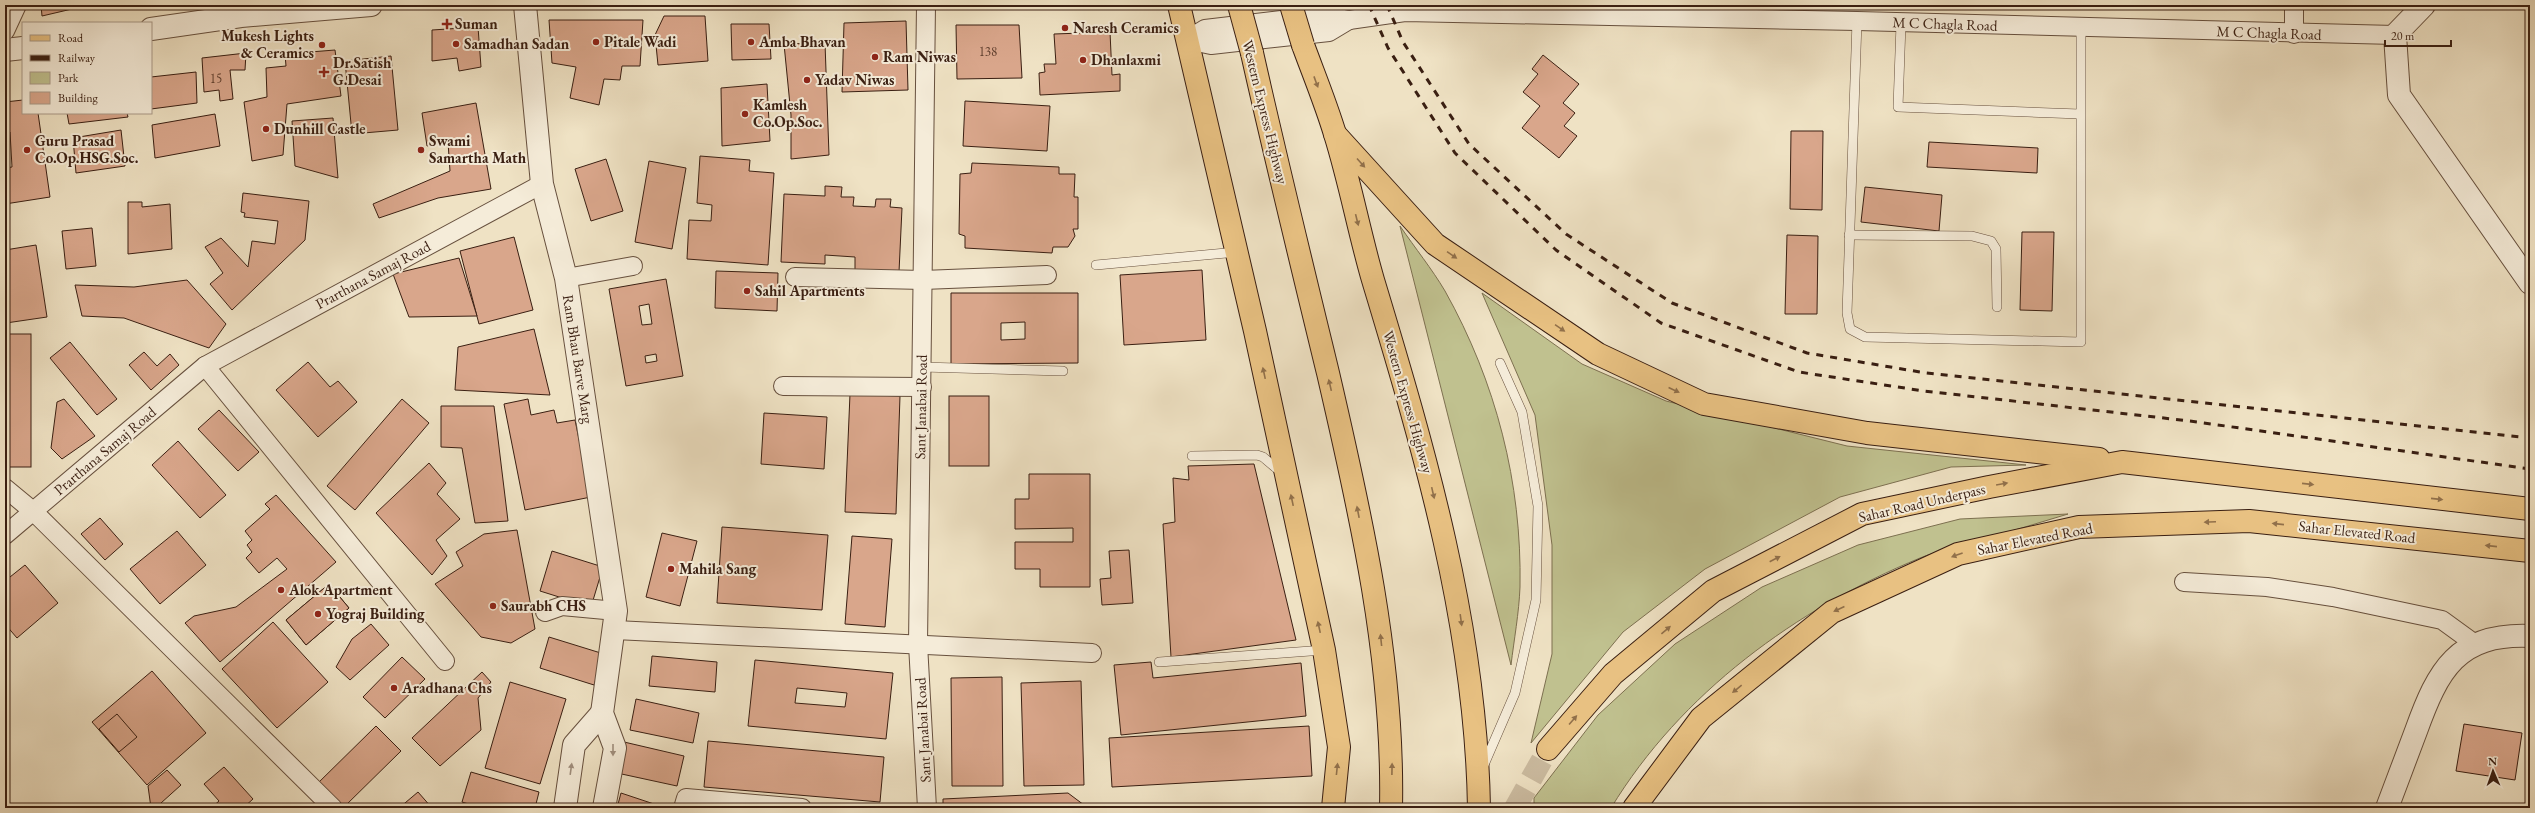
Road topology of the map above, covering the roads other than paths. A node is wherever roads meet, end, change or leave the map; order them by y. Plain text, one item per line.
1 (17, 5) edge
2 (371, 5) edge
3 (525, 5) edge
4 (926, 5) edge
5 (1179, 5) edge
6 (1239, 5) edge
7 (1291, 5) edge
8 (2294, 5) edge
9 (2424, 5) edge
10 (241, 11) edge
11 (1694, 12) edge
12 (1347, 13) edge
13 (1857, 21) junction
14 (1901, 24) junction
15 (2081, 28) junction
16 (152, 29) edge
17 (5, 31) edge
18 (2294, 34) junction
19 (2395, 35) junction
20 (1187, 40) junction
21 (22, 48) edge
22 (5, 50) edge
23 (2080, 114) junction
24 (1335, 134) junction
25 (542, 184) junction
26 (1849, 235) junction
27 (1237, 252) junction
28 (1096, 265) dead end
29 (633, 266) dead end
30 (1047, 276) dead end
31 (796, 277) dead end
32 (566, 278) junction
33 (923, 280) junction
34 (2530, 283) edge
35 (1997, 307) dead end
36 (1500, 363) dead end
37 (204, 366) junction
38 (922, 367) junction
39 (1063, 371) dead end
40 (783, 386) dead end
41 (922, 387) junction
42 (1192, 456) dead end
43 (2122, 462) junction
44 (1285, 467) junction
45 (5, 488) edge
46 (2530, 509) edge
47 (34, 512) junction
48 (5, 535) edge
49 (2530, 551) edge
50 (2184, 582) dead end
51 (545, 612) dead end
52 (615, 620) junction
53 (2530, 636) edge
54 (918, 644) junction
55 (2475, 644) junction
56 (1324, 650) junction
57 (1092, 653) dead end
58 (445, 662) dead end
59 (1159, 662) dead end
60 (602, 713) junction
61 (1548, 750) tunnel mouth
62 (1479, 777) junction
63 (333, 808) edge
64 (565, 808) edge
65 (604, 808) edge
66 (683, 808) edge
67 (802, 808) edge
68 (927, 808) edge
69 (1333, 808) edge
70 (1391, 808) edge
71 (1479, 808) edge
72 (1634, 808) edge
73 (2388, 808) edge

1 - 17 street
2 - 10 street
3 - 25 street, Ram Bhau Barve Marg
4 - 33 street, Sant Janabai Road
5 - 20 main road
70 -> 6 main road, Western Express Highway, bridge
7 -> 24 main road, Western Express Highway, bridge
8 - 18 street
9 - 19 street
10 - 16 street
11 - 12 street, M C Chagla Road
11 - 13 street, M C Chagla Road
12 - 20 street, M C Chagla Road
13 - 14 street, M C Chagla Road
13 - 26 lane
14 - 15 street, M C Chagla Road
14 - 23 lane
15 - 18 street, M C Chagla Road
15 - 23 lane
18 - 19 street, M C Chagla Road
19 - 34 street
20 - 27 main road
21 - 22 street
23 - 26 lane
24 -> 43 main road
24 -> 62 main road, Western Express Highway
25 - 32 street, Ram Bhau Barve Marg
25 - 37 street, Prarthana Samaj Road
26 - 35 lane
27 - 28 lane
44 -> 27 main road
29 - 32 street
30 - 33 street
31 - 33 street
32 - 52 street, Ram Bhau Barve Marg
33 - 38 street, Sant Janabai Road
36 - 62 lane
37 - 47 street, Prarthana Samaj Road
37 - 58 street
38 - 39 lane
38 - 41 street, Sant Janabai Road
40 - 41 street
41 - 54 street, Sant Janabai Road
42 - 44 lane
43 -> 46 main road, Sahar Road Underpass
61 -> 43 main road, Sahar Road Underpass
56 -> 44 main road
45 - 47 street
47 - 48 street, Prarthana Samaj Road
47 - 63 street
49 -> 72 main road, Sahar Elevated Road
50 - 55 street
51 - 52 street
52 - 54 street
52 - 60 street, Ram Bhau Barve Marg
53 - 55 street
54 - 57 street
54 - 68 street, Sant Janabai Road
55 - 73 street
56 - 59 lane
69 -> 56 main road
64 -> 60 street
60 -> 65 street, Ram Bhau Barve Marg
62 - 71 main road, Western Express Highway
66 - 67 street

